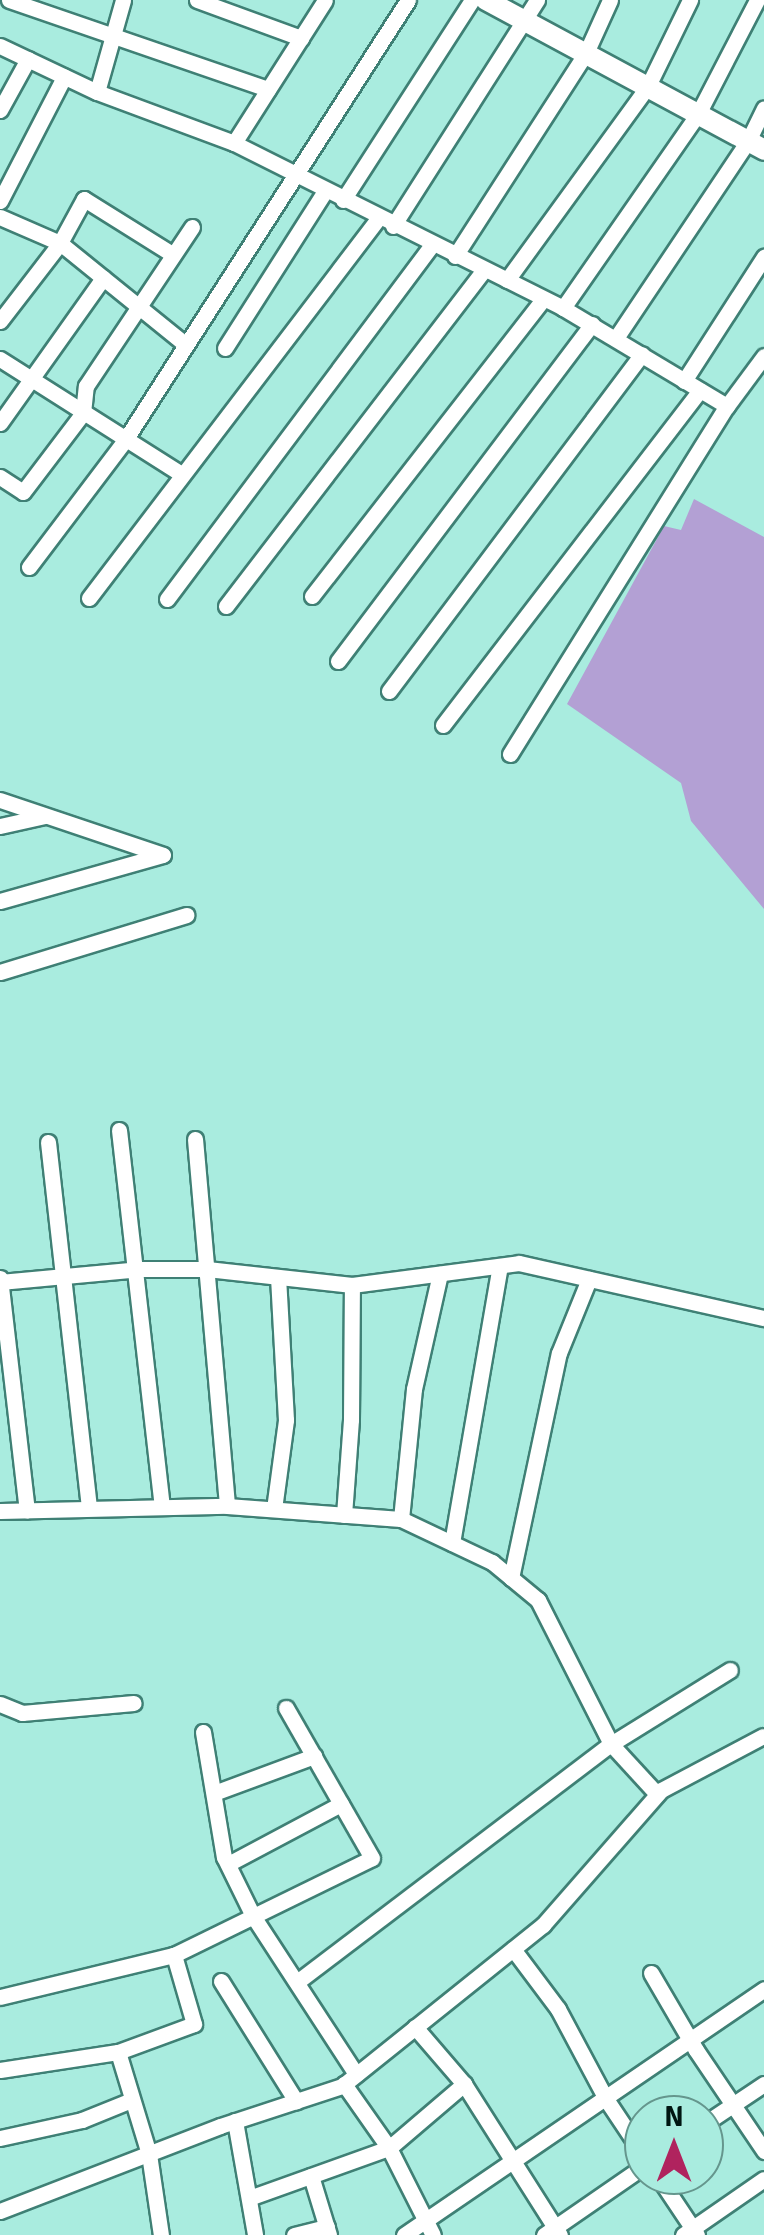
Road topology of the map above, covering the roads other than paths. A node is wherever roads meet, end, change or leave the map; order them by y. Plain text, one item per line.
1 (9, 0) edge
2 (123, 0) edge
3 (197, 0) edge
4 (325, 0) edge
5 (408, 0) edge
6 (472, 0) edge
7 (486, 0) edge
8 (537, 0) edge
9 (610, 0) edge
10 (690, 0) edge
11 (757, 0) edge
12 (526, 21) junction
13 (113, 36) junction
14 (301, 38) junction
15 (0, 46) edge
16 (586, 53) junction
17 (28, 59) junction
18 (64, 77) junction
19 (648, 86) junction
20 (268, 88) junction
21 (98, 92) junction
22 (764, 108) edge
23 (0, 110) edge
24 (699, 112) junction
25 (234, 144) junction
26 (756, 144) edge
27 (295, 175) junction
28 (325, 191) junction
29 (343, 200) junction
30 (0, 201) edge
31 (0, 217) edge
32 (386, 222) junction
33 (192, 227) dead end
34 (60, 243) junction
35 (432, 244) junction
36 (172, 254) junction
37 (455, 256) junction
38 (764, 256) edge
39 (484, 270) junction
40 (103, 278) junction
41 (507, 280) junction
42 (543, 299) junction
43 (138, 306) junction
44 (563, 308) junction
45 (0, 321) edge
46 (592, 324) junction
47 (616, 338) junction
48 (186, 344) junction
49 (225, 348) dead end
50 (642, 354) junction
51 (764, 356) edge
52 (0, 358) edge
53 (31, 379) junction
54 (684, 381) junction
55 (700, 390) junction
56 (728, 406) junction
57 (83, 413) junction
58 (0, 423) edge
59 (125, 440) junction
60 (181, 474) junction
61 (0, 477) edge
62 (29, 567) dead end
63 (312, 596) dead end
64 (89, 598) dead end
65 (167, 600) dead end
66 (226, 606) dead end
67 (338, 661) dead end
68 (389, 691) dead end
69 (443, 725) dead end
70 (510, 754) dead end
71 (0, 800) edge
72 (46, 815) junction
73 (0, 826) edge
74 (0, 901) edge
75 (187, 915) dead end
76 (0, 972) edge
77 (119, 1130) dead end
78 (195, 1140) dead end
79 (48, 1142) dead end
80 (500, 1266) junction
81 (207, 1269) junction
82 (135, 1270) junction
83 (440, 1274) junction
84 (63, 1276) junction
85 (278, 1277) junction
86 (589, 1279) junction
87 (0, 1281) edge
88 (352, 1285) junction
89 (764, 1318) edge
90 (162, 1506) junction
91 (227, 1506) junction
92 (90, 1508) junction
93 (274, 1509) junction
94 (26, 1510) junction
95 (0, 1511) edge
96 (344, 1514) junction
97 (401, 1519) junction
98 (452, 1543) junction
99 (512, 1578) junction
100 (730, 1670) dead end
101 (134, 1703) dead end
102 (0, 1704) edge
103 (286, 1708) dead end
104 (203, 1732) dead end
105 (763, 1736) edge
106 (611, 1744) junction
107 (314, 1756) junction
108 (214, 1793) junction
109 (657, 1794) junction
110 (340, 1804) junction
111 (228, 1864) junction
112 (254, 1916) junction
113 (514, 1949) junction
114 (174, 1954) junction
115 (651, 1973) dead end
116 (221, 1981) dead end
117 (296, 1982) junction
118 (764, 1989) edge
119 (0, 1996) edge
120 (415, 2027) junction
121 (691, 2042) junction
122 (118, 2052) junction
123 (0, 2070) edge
124 (350, 2079) junction
125 (464, 2084) junction
126 (764, 2084) edge
127 (606, 2099) junction
128 (130, 2101) junction
129 (296, 2101) junction
130 (732, 2104) junction
131 (724, 2110) edge
132 (235, 2121) junction
133 (624, 2126) edge
134 (0, 2138) edge
135 (389, 2148) junction
136 (764, 2151) edge
137 (149, 2154) junction
138 (513, 2162) junction
139 (310, 2176) junction
140 (764, 2180) edge
141 (624, 2181) edge
142 (669, 2195) edge
143 (249, 2198) junction
144 (0, 2211) edge
145 (429, 2228) edge
146 (328, 2231) edge
147 (553, 2232) edge
148 (691, 2233) edge
149 (161, 2235) edge
150 (255, 2235) edge
151 (294, 2235) edge
152 (404, 2235) edge

1 - 13 street
2 - 13 street
3 - 14 street
4 - 14 street
5 - 27 street
6 - 29 street
7 - 12 street
8 - 12 street
9 - 16 street
10 - 19 street
11 - 24 street
12 - 16 street
12 - 32 street
13 - 20 street
13 - 21 street
14 - 20 street
15 - 17 street
16 - 19 street
16 - 37 street
17 - 18 street
17 - 23 street
18 - 21 street
18 - 30 street
19 - 24 street
19 - 41 street
20 - 25 street
21 - 25 street
22 - 26 street
24 - 26 street
24 - 44 street
25 - 27 street
26 - 47 street
27 - 28 street
27 - 48 street
28 - 29 street
28 - 49 street
29 - 32 street
31 - 34 street
32 - 35 street
32 - 60 street
33 - 36 street
34 - 36 street
34 - 40 street
34 - 45 street
35 - 37 street
35 - 65 street
36 - 43 street
37 - 39 street
38 - 54 street
39 - 41 street
39 - 66 street
40 - 43 street
40 - 53 street
41 - 42 street
42 - 44 street
42 - 63 street
43 - 48 street
43 - 57 street
44 - 46 street
46 - 47 street
46 - 67 street
47 - 50 street
48 - 59 street
50 - 54 street
50 - 68 street
51 - 56 street
52 - 53 street
53 - 57 street
53 - 58 street
54 - 55 street
55 - 56 street
55 - 69 street
56 - 70 street
57 - 59 street
57 - 61 street
59 - 60 street
59 - 62 street
60 - 64 street
71 - 72 street
72 - 73 street
72 - 74 street
75 - 76 street
77 - 82 street
78 - 81 street
79 - 84 street
80 - 83 street
80 - 86 street
80 - 98 street
81 - 82 street
81 - 85 street
81 - 91 street
82 - 84 street
82 - 90 street
83 - 88 street
83 - 97 street
84 - 87 street
84 - 92 street
85 - 88 street
85 - 93 street
86 - 89 street
86 - 99 street
87 - 94 street
88 - 96 street
90 - 91 street
90 - 92 street
91 - 93 street
92 - 94 street
93 - 96 street
94 - 95 street
96 - 97 street
97 - 98 street
98 - 99 street
99 - 106 street
100 - 106 street
101 - 102 street
103 - 107 street
104 - 108 street
105 - 109 street
106 - 109 street
106 - 117 street
107 - 108 street
107 - 110 street
108 - 111 street
109 - 113 street
110 - 111 street
110 - 112 street
111 - 112 street
112 - 114 street
112 - 117 street
113 - 120 street
113 - 127 street
114 - 119 street
114 - 122 street
115 - 121 street
116 - 129 street
117 - 124 street
118 - 121 street
120 - 124 street
120 - 125 street
121 - 127 street
121 - 130 street
122 - 123 street
122 - 128 street
124 - 129 street
124 - 135 street
125 - 135 street
125 - 138 street
126 - 130 street
127 - 133 street
127 - 138 street
128 - 134 street
128 - 137 street
129 - 132 street
130 - 131 street
130 - 136 street
132 - 137 street
132 - 143 street
135 - 139 street
135 - 145 street
137 - 144 street
137 - 149 street
138 - 145 street
138 - 147 street
139 - 143 street
139 - 146 street
140 - 148 street
141 - 147 street
142 - 148 street
143 - 150 street
145 - 152 street
146 - 151 street

